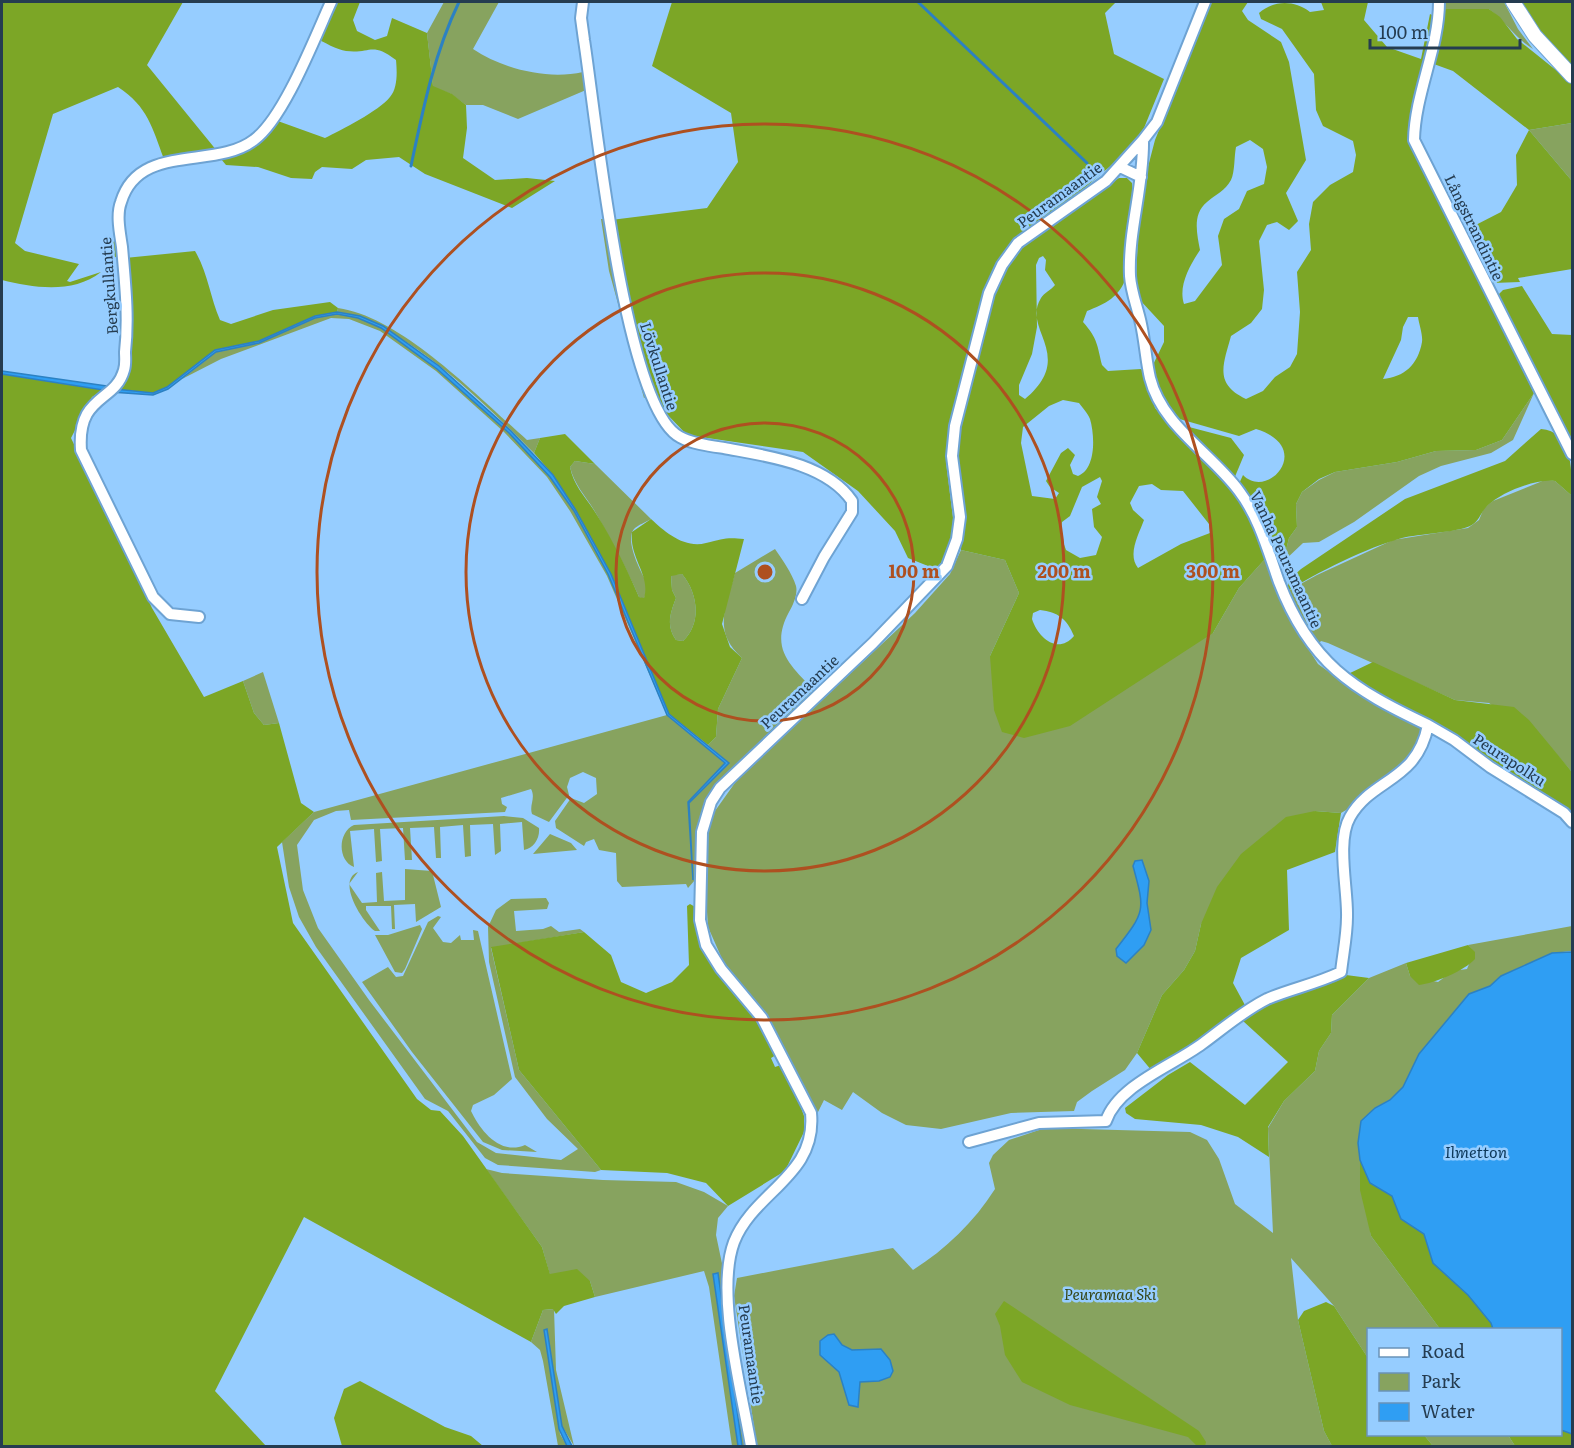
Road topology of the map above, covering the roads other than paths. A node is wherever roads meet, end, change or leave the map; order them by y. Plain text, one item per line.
1 (331, 2) edge
2 (583, 2) edge
3 (1205, 2) edge
4 (1439, 2) edge
5 (1513, 2) edge
6 (1572, 76) edge
7 (1143, 140) junction
8 (1120, 167) junction
9 (1141, 177) junction
10 (1572, 454) edge
11 (802, 599) dead end
12 (199, 617) dead end
13 (1428, 725) junction
14 (1572, 822) edge
15 (969, 1142) dead end
16 (751, 1446) edge

1 - 12 street, Bergkullantie
2 - 11 street, Lövkullantie
3 - 7 street, Peuramaantie
4 - 10 street, Långstrandintie
5 - 6 street
7 - 8 street, Peuramaantie
7 - 9 street, Vanha Peuramaantie
8 - 9 street
8 - 16 street, Peuramaantie
9 - 13 street, Vanha Peuramaantie
13 - 14 street, Peurapolku
13 - 15 street

